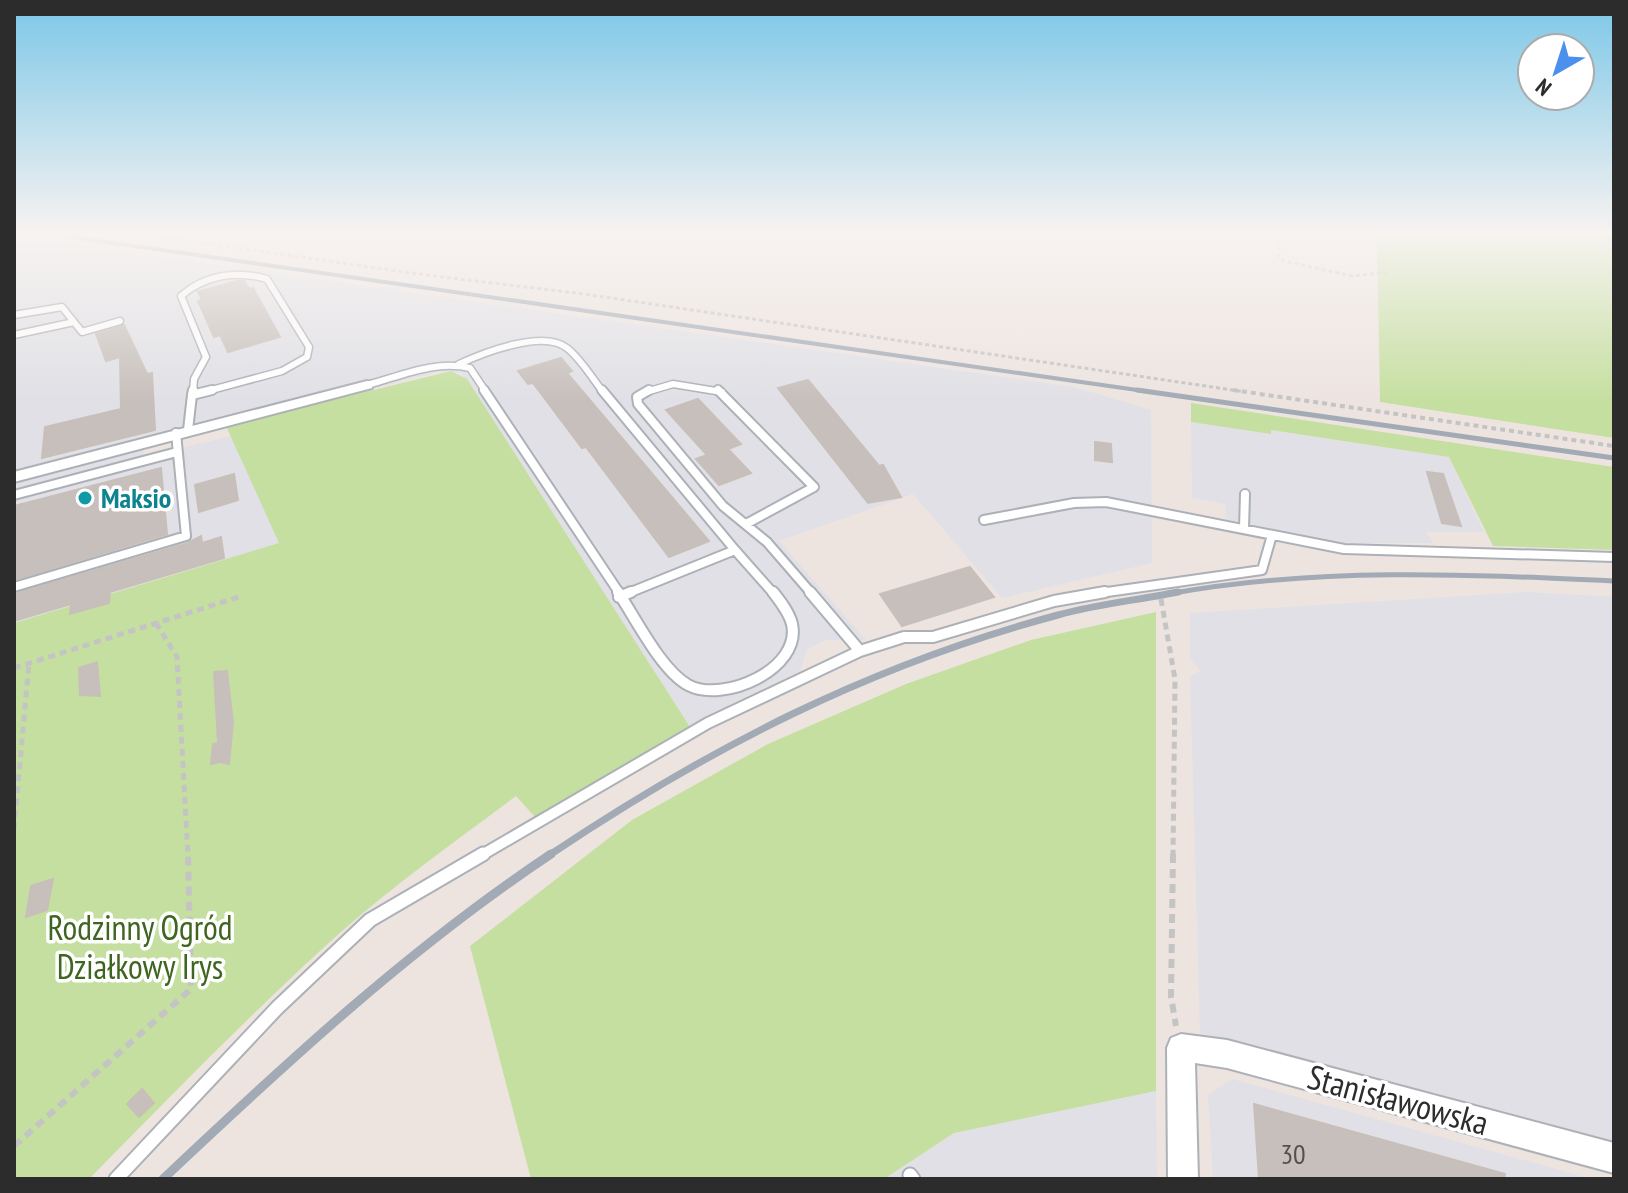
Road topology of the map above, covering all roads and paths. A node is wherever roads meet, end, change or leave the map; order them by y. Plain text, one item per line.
1 (189, 290) edge
2 (274, 290) edge
3 (539, 290) edge
4 (14, 315) edge
5 (120, 321) dead end
6 (74, 322) junction
7 (14, 335) edge
8 (459, 364) junction
9 (367, 385) joint
10 (192, 395) junction
11 (182, 432) junction
12 (1614, 446) edge
13 (177, 452) junction
14 (14, 477) edge
15 (1245, 494) dead end
16 (14, 495) edge
17 (984, 520) dead end
18 (746, 524) junction
19 (1244, 529) junction
20 (1272, 535) junction
21 (735, 550) junction
22 (1614, 557) edge
23 (14, 587) edge
24 (242, 596) dead end
25 (619, 597) junction
26 (1163, 602) dead end
27 (156, 623) junction
28 (860, 651) junction
29 (29, 663) junction
30 (14, 668) edge
31 (14, 829) edge
32 (1181, 1048) junction
33 (14, 1146) edge
34 (1614, 1158) edge
35 (116, 1179) edge
36 (1183, 1179) edge

1 - 10 lane
2 - 10 lane
3 - 12 path
4 - 6 lane
5 - 6 lane
6 - 7 lane
8 - 9 lane
8 - 21 lane
8 - 25 lane
9 - 11 street
10 - 11 lane
11 - 13 lane
11 - 14 street
13 - 16 lane
13 - 23 lane
15 - 19 lane
17 - 19 lane
18 - 18 lane
18 - 28 lane
19 - 20 lane
20 - 22 lane
20 - 28 lane
21 - 25 lane
21 - 25 lane
24 - 27 path
26 - 32 path
27 - 29 path
27 - 33 path
28 - 35 lane
29 - 30 path
29 - 31 path
32 - 34 street, Stanisławowska
32 - 36 street

